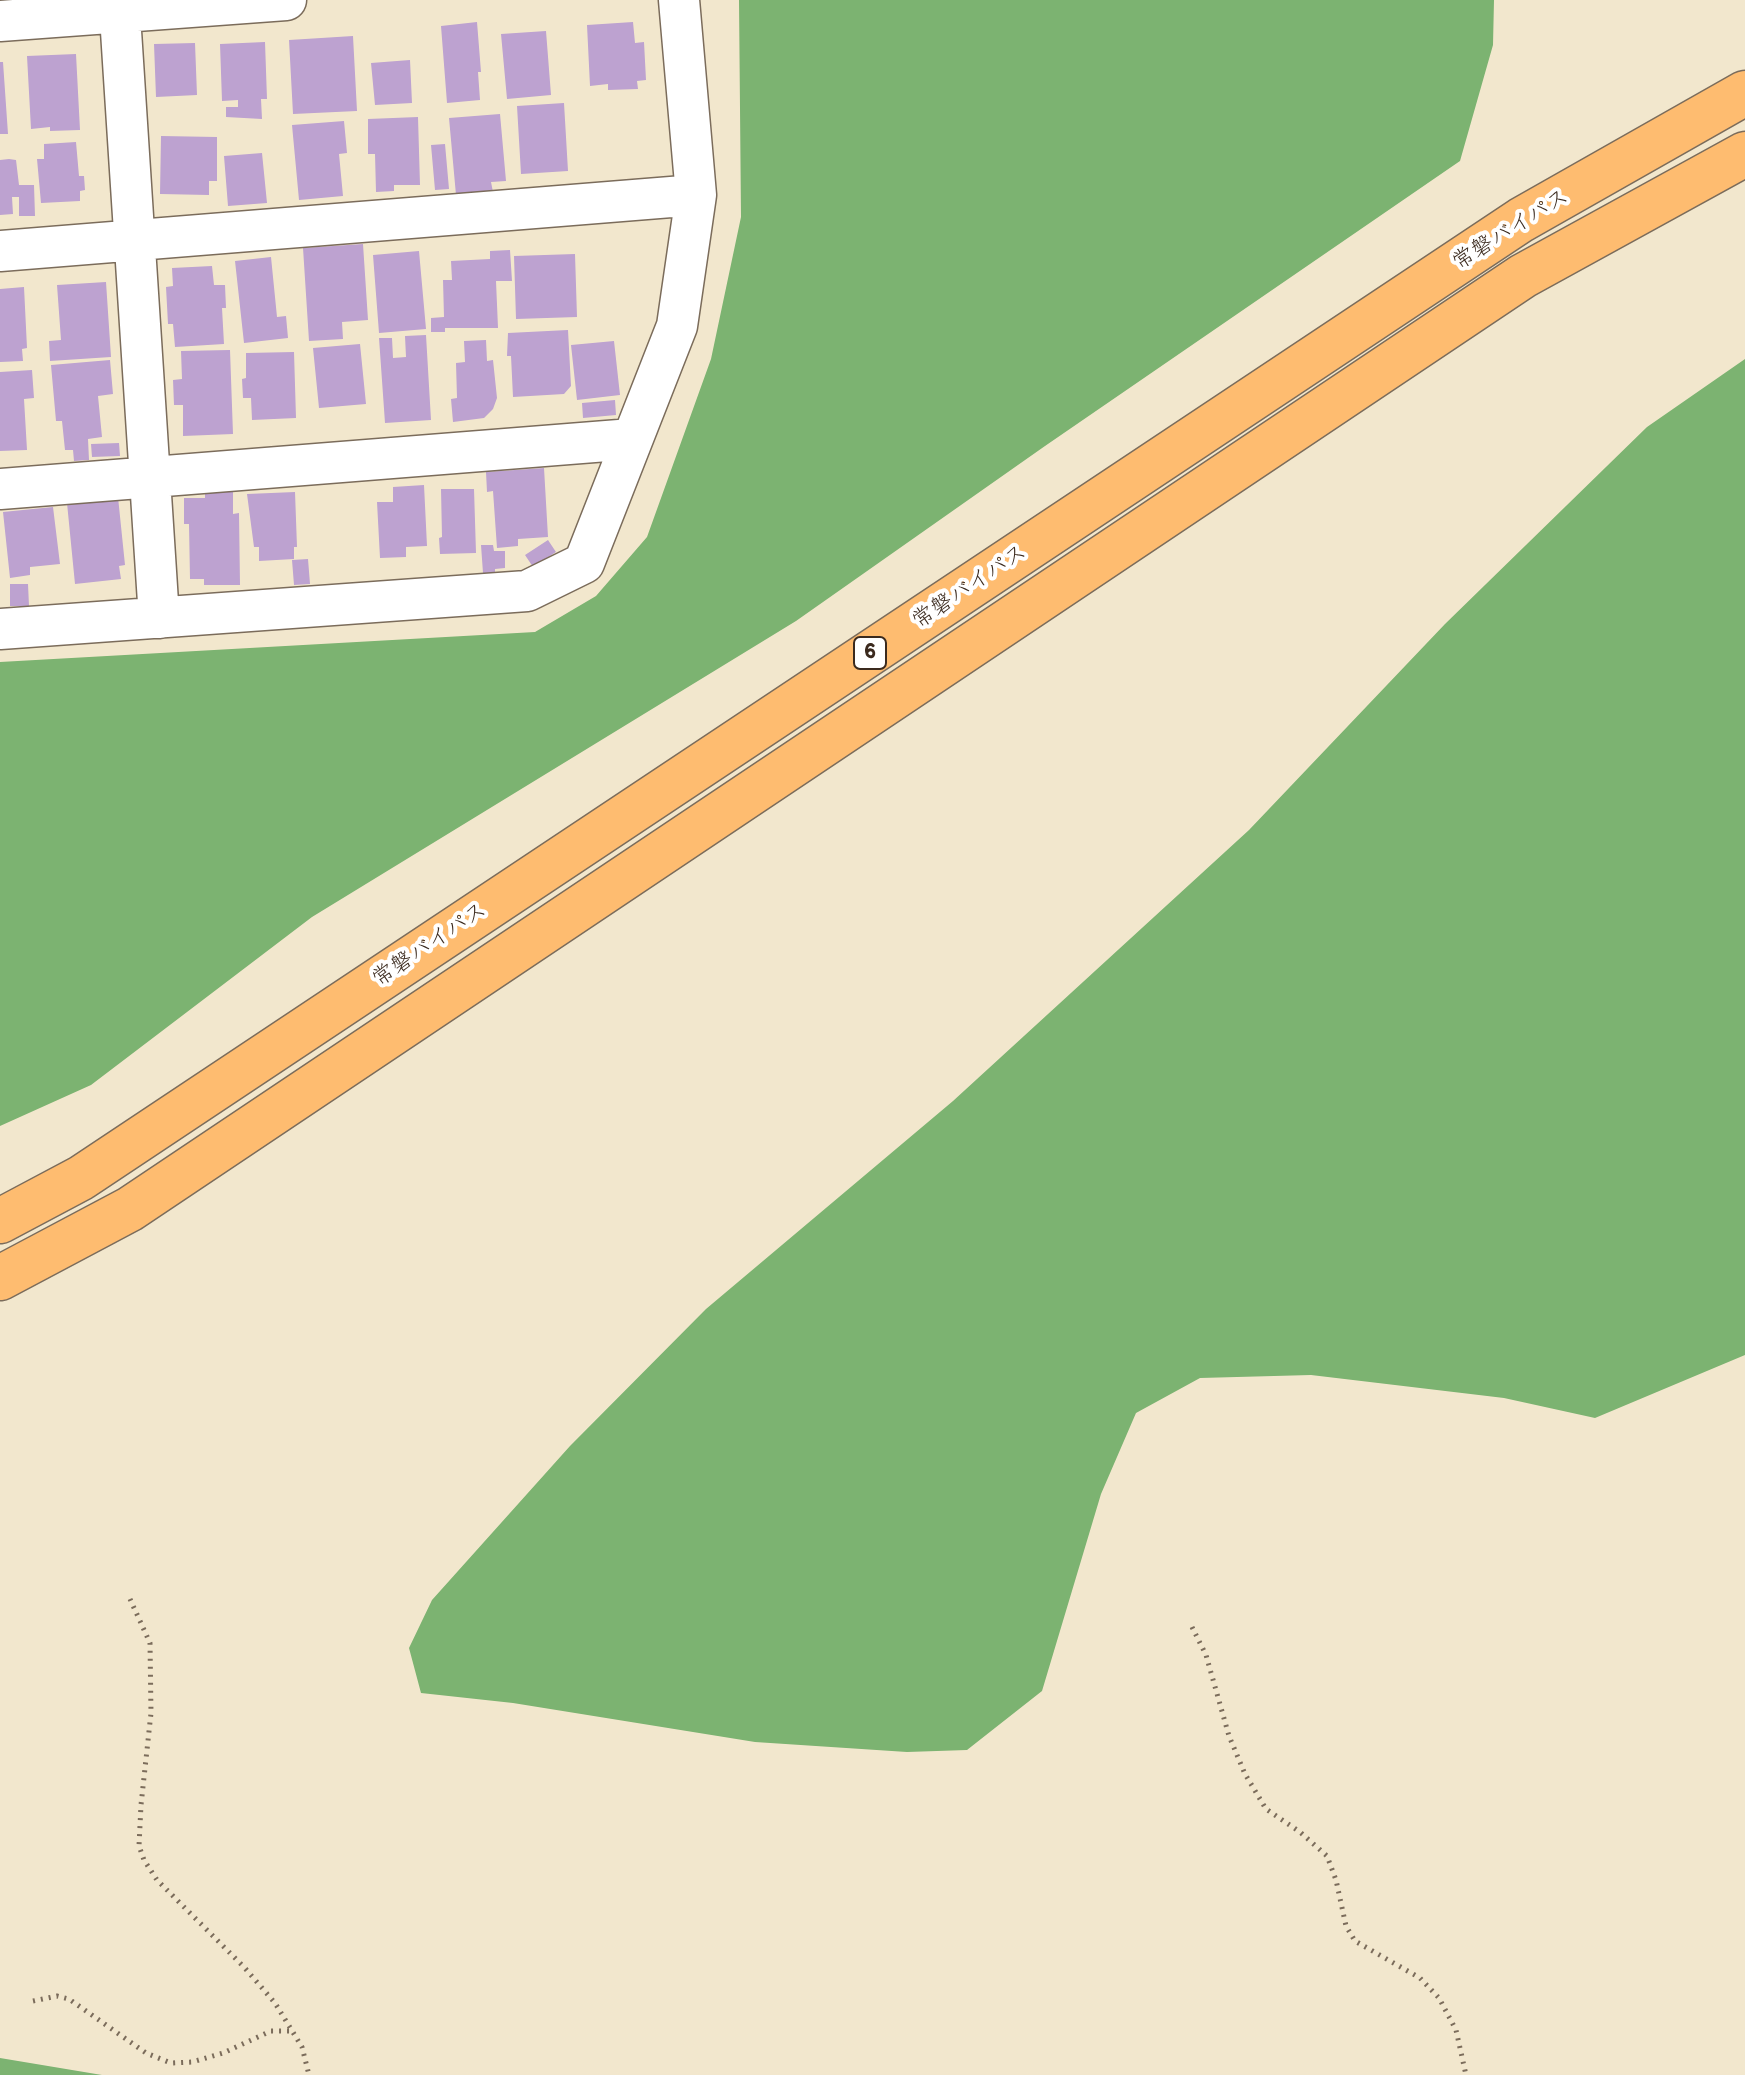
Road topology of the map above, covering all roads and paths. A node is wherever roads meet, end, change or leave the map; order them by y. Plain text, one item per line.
1 (286, 0) edge
2 (679, 0) edge
3 (120, 6) edge
4 (0, 21) edge
5 (1745, 93) edge
6 (1745, 154) edge
7 (696, 195) junction
8 (135, 240) junction
9 (0, 251) edge
10 (632, 439) junction
11 (150, 477) junction
12 (0, 489) edge
13 (159, 618) junction
14 (0, 629) edge
15 (0, 1221) edge
16 (0, 1278) edge
17 (130, 1599) dead end
18 (1192, 1627) dead end
19 (33, 2001) dead end
20 (294, 2031) junction
21 (309, 2075) edge
22 (1466, 2075) edge

1 - 3 street
2 - 7 street
3 - 4 street
3 - 8 street
5 - 15 highway, 常磐バイパス / 6
6 - 16 highway, 常磐バイパス / 6
7 - 8 street
7 - 10 street
8 - 9 street
8 - 11 street
10 - 11 street
10 - 13 street
11 - 12 street
11 - 13 street
13 - 14 street
17 - 20 path
18 - 22 path
19 - 20 path
20 - 21 path

